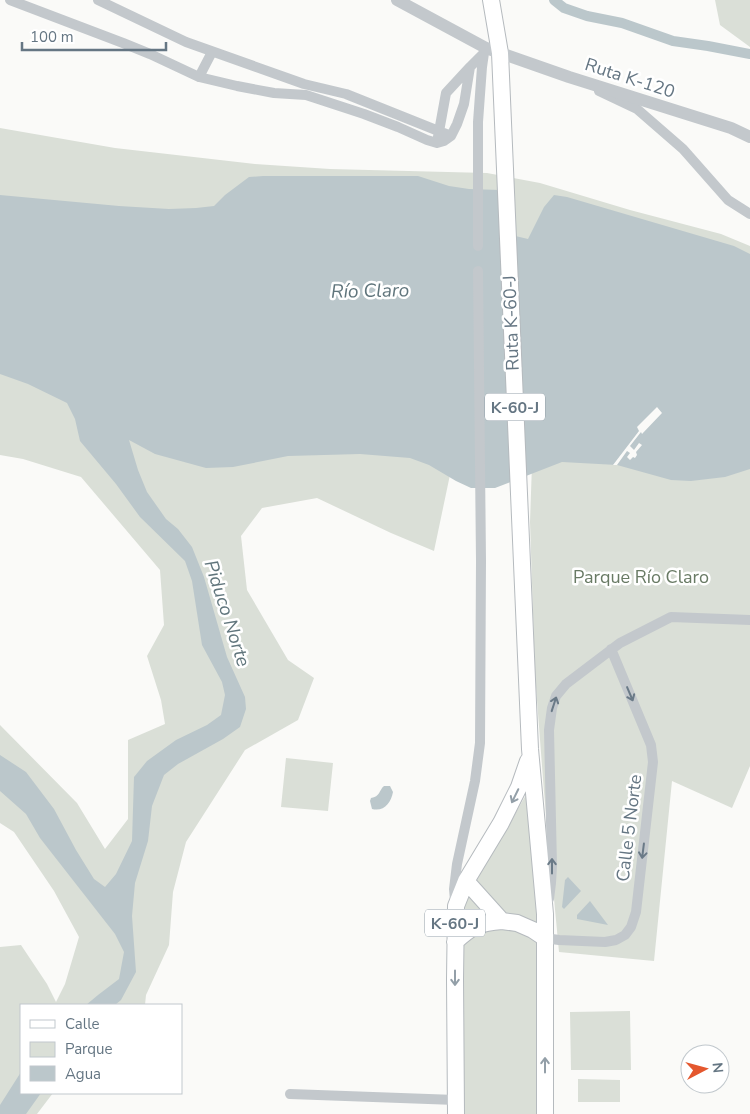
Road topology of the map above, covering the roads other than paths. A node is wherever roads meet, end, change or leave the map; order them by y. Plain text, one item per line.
1 (10, 0) edge
2 (98, 0) edge
3 (398, 0) edge
4 (491, 0) edge
5 (212, 52) junction
6 (490, 52) junction
7 (470, 67) junction
8 (199, 77) junction
9 (569, 77) junction
10 (440, 131) junction
11 (451, 136) junction
12 (750, 136) edge
13 (437, 143) junction
14 (750, 214) edge
15 (478, 246) dead end
16 (478, 271) dead end
17 (750, 620) edge
18 (611, 649) junction
19 (529, 743) junction
20 (458, 864) junction
21 (466, 881) junction
22 (456, 906) junction
23 (545, 914) junction
24 (502, 921) junction
25 (545, 938) junction
26 (455, 942) junction
27 (290, 1094) dead end
28 (456, 1107) edge
29 (545, 1114) edge

1 - 8 street
2 - 5 street
3 - 6 street, Ruta K-120
4 - 6 main road, Ruta K-60-J / K-60-J
5 - 8 street
5 - 10 street
6 - 7 street
6 - 9 street, Ruta K-120
6 - 15 street
6 - 19 main road, Ruta K-60-J / K-60-J
7 - 10 street
7 - 11 street
8 - 13 street
9 - 12 street, Ruta K-120
9 - 14 street
10 - 11 street
10 - 13 street
11 - 13 street
16 - 20 street
17 - 18 street
23 -> 18 street
18 -> 25 street, Calle 5 Norte
19 -> 21 main road, K-60-J
19 - 23 main road, K-60-J
20 - 21 street
20 - 22 street
21 - 22 main road, K-60-J
21 - 24 main road
22 - 26 main road, K-60-J
23 - 25 main road, K-60-J
24 - 25 main road
24 - 26 main road
29 -> 25 main road, K-60-J
26 -> 28 main road, K-60-J
27 - 28 street

